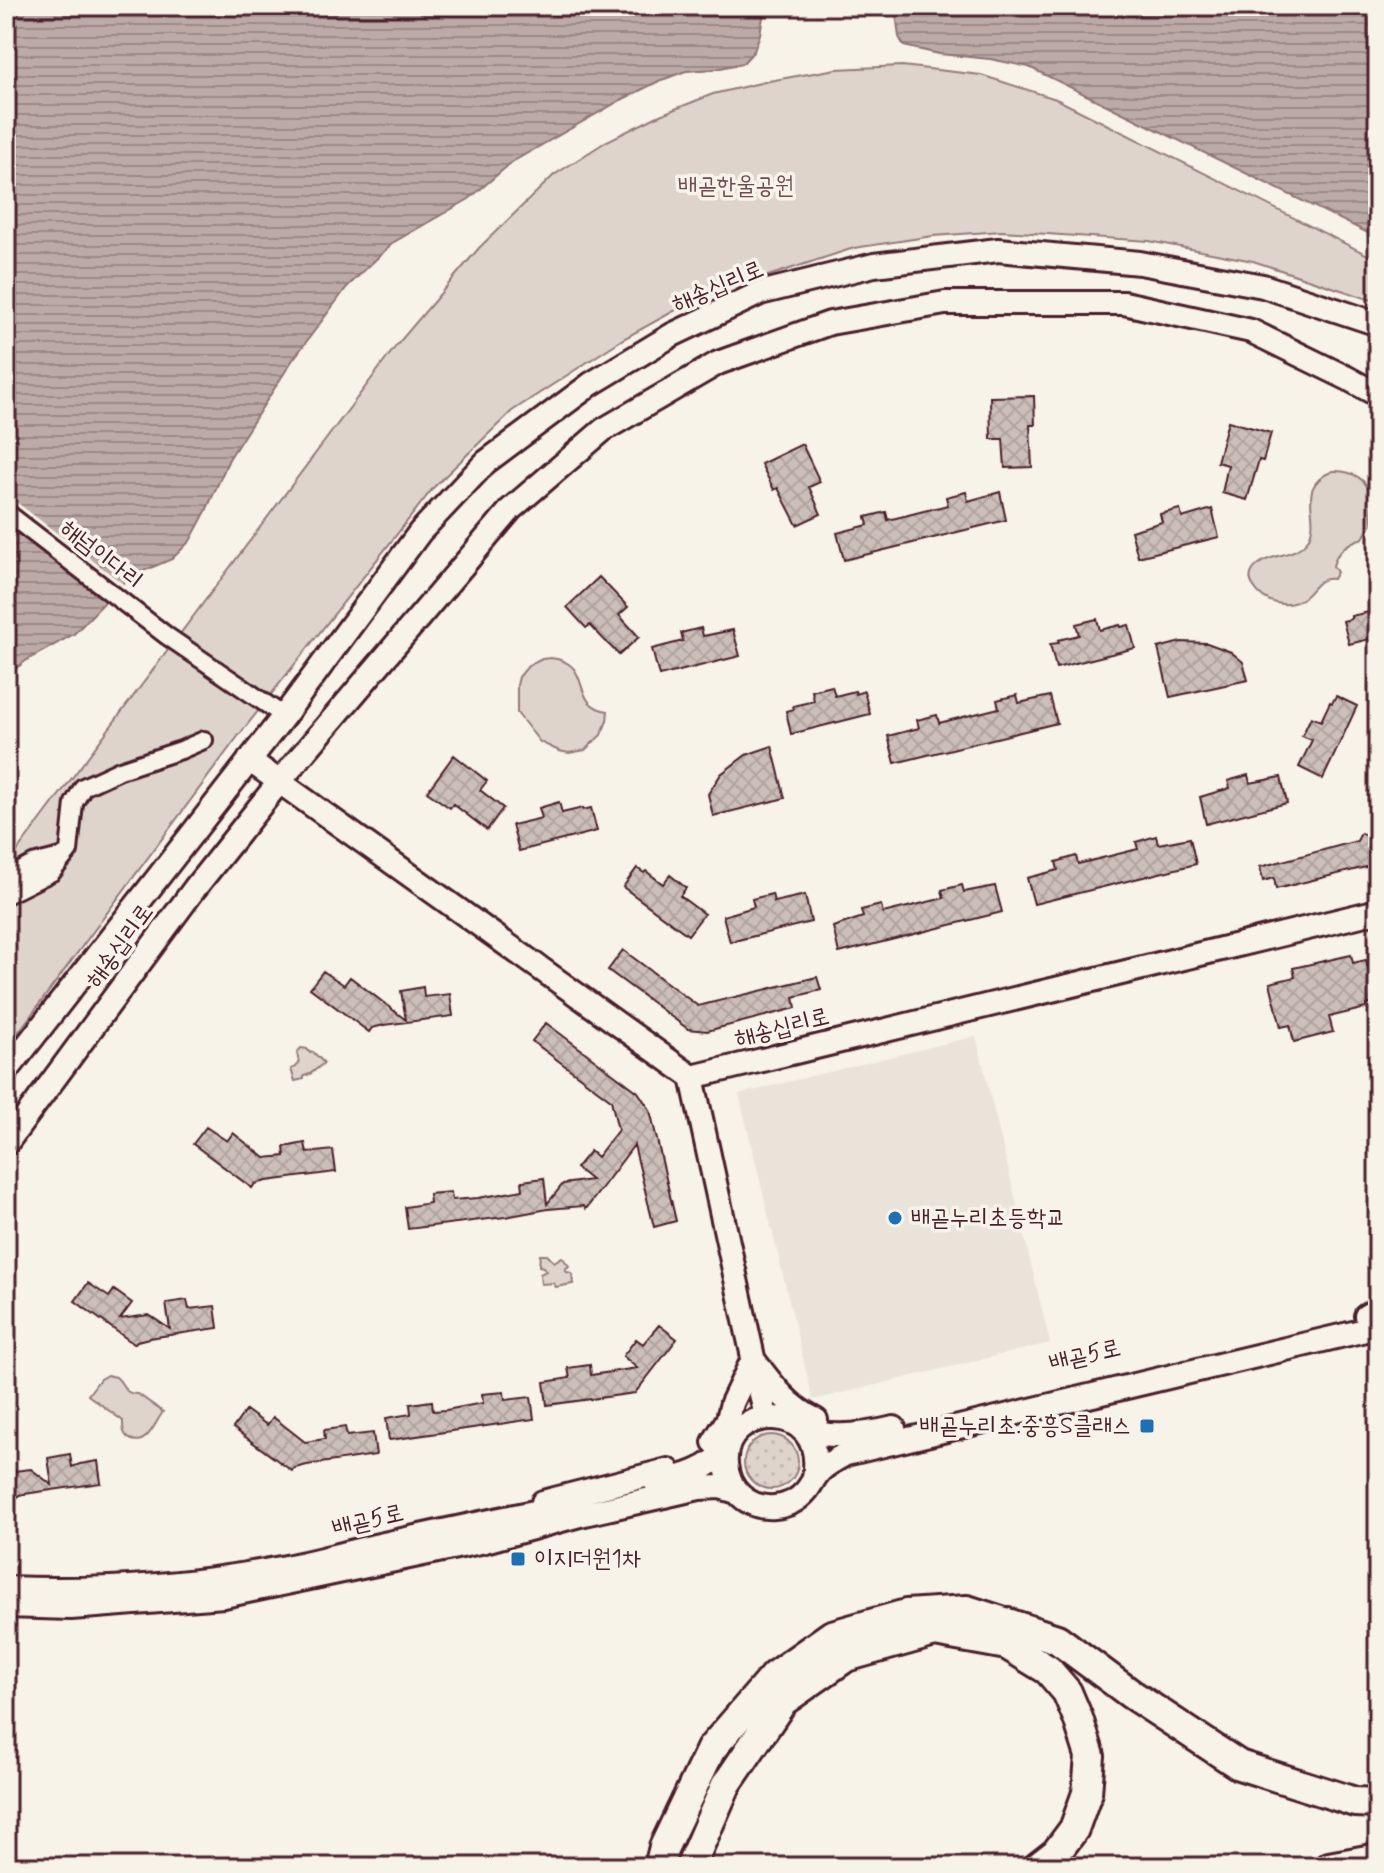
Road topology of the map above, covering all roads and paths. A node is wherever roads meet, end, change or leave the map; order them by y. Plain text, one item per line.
1 (1378, 324) edge
2 (1378, 395) edge
3 (6, 512) edge
4 (284, 716) junction
5 (204, 740) dead end
6 (249, 760) junction
7 (280, 781) junction
8 (65, 856) junction
9 (6, 879) edge
10 (6, 895) edge
11 (1378, 911) edge
12 (6, 1072) edge
13 (692, 1077) junction
14 (6, 1144) edge
15 (1374, 1321) edge
16 (753, 1359) junction
17 (766, 1417) junction
18 (803, 1430) junction
19 (913, 1430) junction
20 (728, 1447) junction
21 (814, 1477) junction
22 (737, 1492) junction
23 (483, 1532) junction
24 (6, 1588) edge
25 (6, 1606) edge
26 (1378, 1803) edge
27 (1378, 1858) edge
28 (659, 1867) edge
29 (690, 1867) edge
30 (1038, 1867) edge
31 (1329, 1867) edge

1 - 4 street, 해송십리로
2 - 7 street, 해송십리로
3 - 4 street, 해넘이다리
4 - 6 street, 해송십리로
5 - 8 street
6 - 7 street
6 - 12 street, 해송십리로
7 - 13 street
7 - 14 street, 해송십리로
8 - 9 street
8 - 10 street
11 - 13 street, 해송십리로
13 - 16 street
15 - 19 street, 배곧5로
16 - 17 street
16 - 19 street
16 - 23 street
17 - 18 street, 배곧5로
17 - 20 street, 배곧5로
18 - 19 street, 배곧5로
18 - 21 street
19 - 21 street, 배곧5로
19 - 23 street, 배곧5로
20 - 22 street
20 - 23 street, 배곧5로
21 - 22 street, 배곧5로
22 - 23 street, 배곧5로
23 - 24 street, 배곧5로
23 - 25 street, 배곧5로
26 - 28 highway
27 - 31 highway
29 - 30 highway

